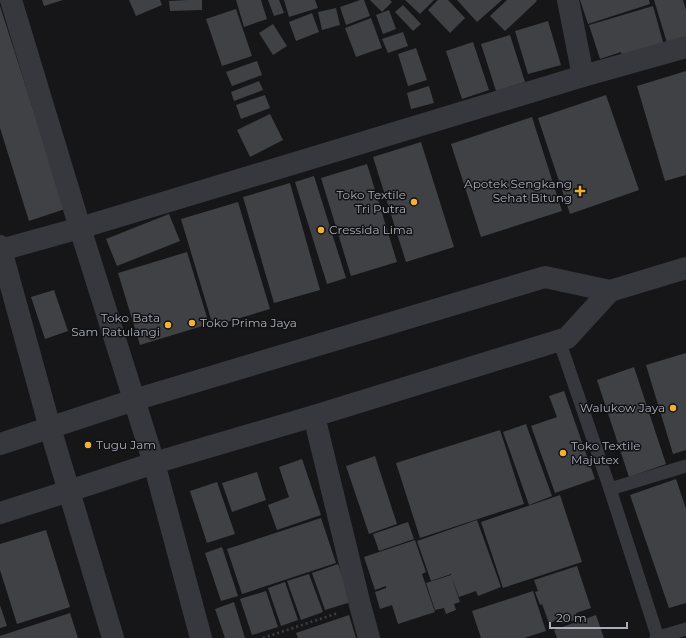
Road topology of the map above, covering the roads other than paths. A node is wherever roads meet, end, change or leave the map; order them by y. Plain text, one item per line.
1 (11, 0) edge
2 (568, 0) edge
3 (686, 47) edge
4 (583, 76) junction
5 (80, 228) junction
6 (1, 248) edge
7 (686, 268) edge
8 (610, 292) junction
9 (559, 340) junction
10 (134, 400) junction
11 (314, 416) junction
12 (50, 428) junction
13 (0, 444) edge
14 (154, 463) junction
15 (686, 466) edge
16 (610, 489) junction
17 (69, 491) junction
18 (0, 513) edge
19 (686, 628) edge
20 (113, 638) edge
21 (201, 638) edge
22 (369, 638) edge
23 (658, 638) edge

1 - 5 street
2 - 4 street
3 - 4 street
4 - 5 street
5 - 6 street
5 - 10 street
6 - 12 street
7 - 8 street
8 - 9 street
8 - 10 street
9 - 11 street
9 - 16 lane
10 - 12 street
10 - 14 street
11 - 14 street
11 - 22 street
12 - 13 street
12 - 17 street
14 - 17 street
14 - 21 street
15 - 16 lane
16 - 23 lane
17 - 18 street
17 - 20 street
19 - 23 lane

